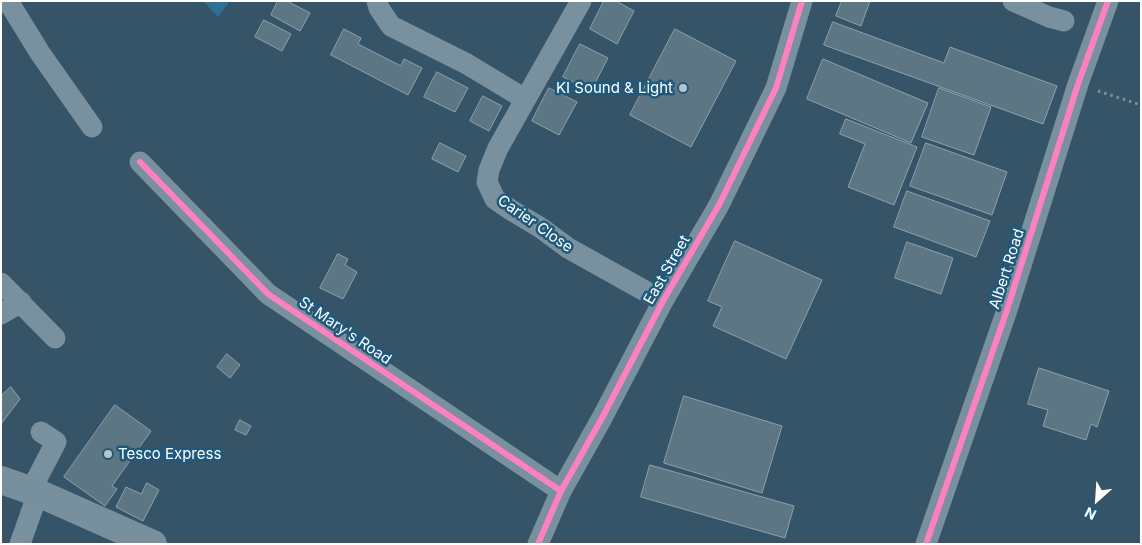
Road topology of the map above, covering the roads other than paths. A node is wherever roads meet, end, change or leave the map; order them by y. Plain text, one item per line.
1 (8, 1) edge
2 (377, 1) edge
3 (580, 1) edge
4 (802, 1) edge
5 (1012, 1) edge
6 (1108, 1) edge
7 (1064, 21) dead end
8 (525, 99) junction
9 (92, 127) dead end
10 (140, 162) dead end
11 (1, 283) edge
12 (663, 301) junction
13 (20, 302) junction
14 (1, 314) edge
15 (56, 338) dead end
16 (41, 432) dead end
17 (2, 479) edge
18 (561, 491) junction
19 (34, 492) junction
20 (126, 538) edge
21 (20, 544) edge
22 (153, 544) edge
23 (538, 544) edge
24 (926, 544) edge

1 - 9 street
2 - 8 street
3 - 8 street, Carier Close
4 - 12 street, East Street
5 - 7 street
6 - 24 street, Albert Road
8 - 12 street, Carier Close
10 - 18 street, St Mary's Road
11 - 13 street
12 - 18 street, East Street
13 - 14 street
13 - 15 street
16 - 19 street
17 - 19 main road
18 - 23 street, East Street
19 - 20 main road
19 - 21 street
20 - 22 main road

